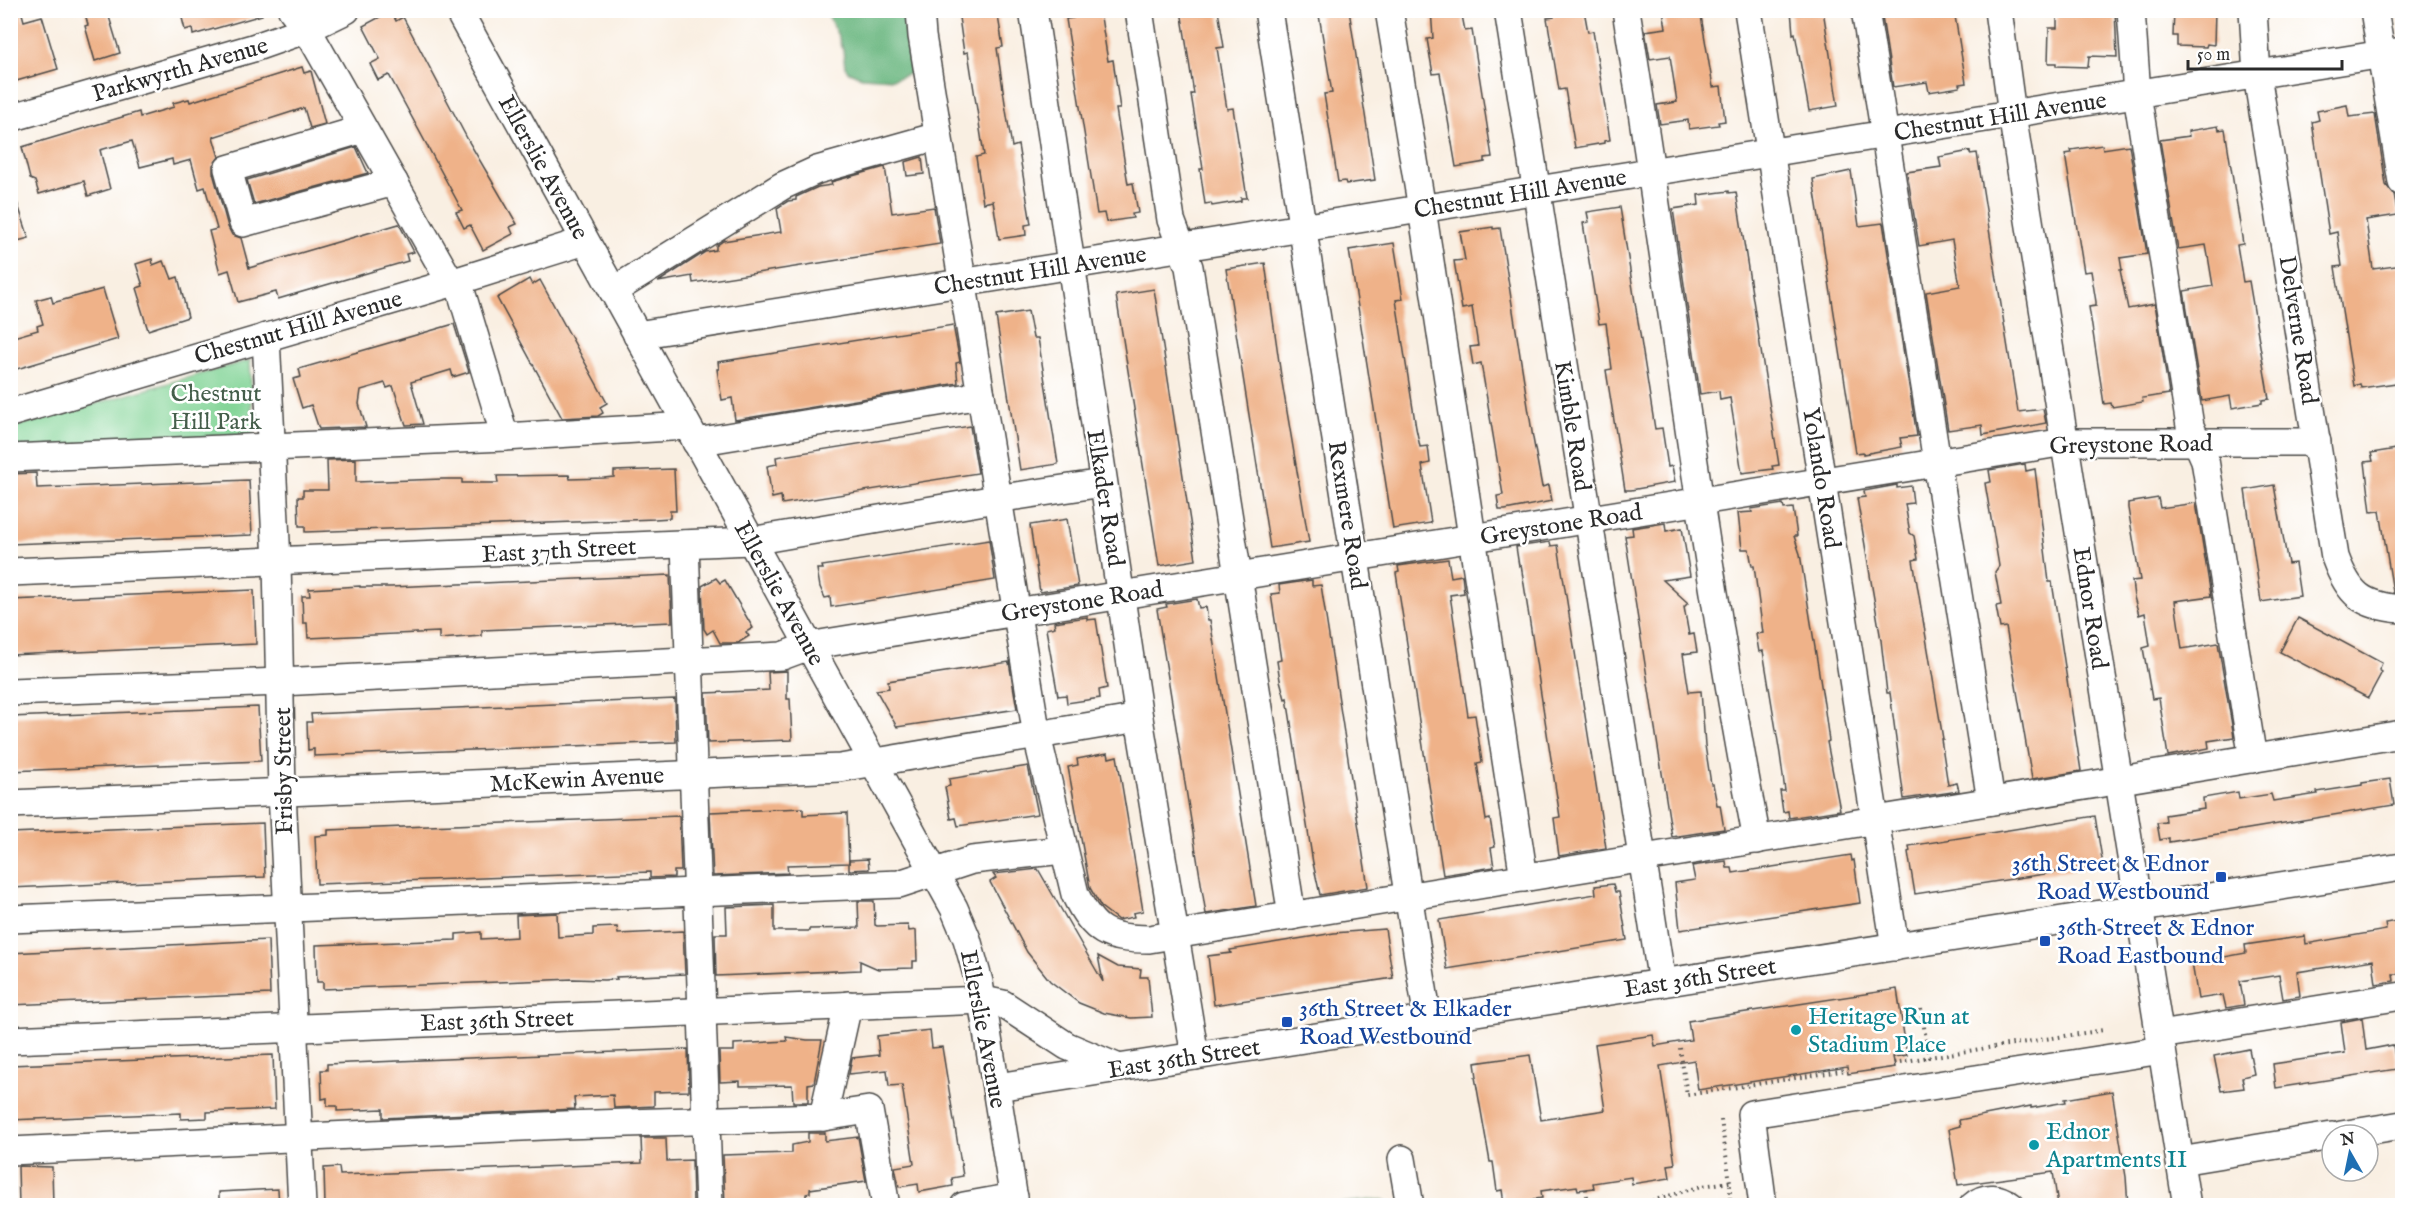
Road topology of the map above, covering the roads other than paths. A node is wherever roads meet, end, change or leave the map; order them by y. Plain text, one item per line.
1 (346, 10) edge
2 (458, 10) edge
3 (920, 10) edge
4 (1033, 10) edge
5 (1138, 10) edge
6 (1268, 10) edge
7 (1389, 10) edge
8 (1508, 10) edge
9 (1626, 10) edge
10 (1748, 10) edge
11 (1865, 10) edge
12 (1998, 10) edge
13 (2131, 10) edge
14 (2253, 10) edge
15 (2374, 10) edge
16 (299, 20) edge
17 (2392, 53) edge
18 (2257, 75) junction
19 (2137, 94) junction
20 (2012, 114) junction
21 (10, 118) edge
22 (363, 129) junction
23 (1885, 134) junction
24 (938, 136) junction
25 (1770, 153) junction
26 (1652, 172) junction
27 (394, 182) junction
28 (2403, 182) edge
29 (1536, 190) junction
30 (1422, 208) junction
31 (1303, 228) junction
32 (585, 241) junction
33 (1181, 247) junction
34 (1070, 265) junction
35 (455, 282) junction
36 (963, 282) junction
37 (613, 291) junction
38 (637, 335) junction
39 (266, 337) junction
40 (981, 395) junction
41 (10, 413) edge
42 (692, 434) junction
43 (506, 437) junction
44 (2065, 442) junction
45 (2197, 442) junction
46 (2317, 442) junction
47 (272, 447) junction
48 (10, 458) edge
49 (1937, 463) junction
50 (1822, 481) junction
51 (1103, 483) junction
52 (996, 499) junction
53 (1701, 501) junction
54 (1587, 519) junction
55 (1472, 538) junction
56 (751, 541) junction
57 (685, 544) junction
58 (1355, 557) junction
59 (277, 562) junction
60 (10, 572) edge
61 (1237, 576) junction
62 (1121, 595) junction
63 (2403, 609) edge
64 (1015, 612) junction
65 (809, 646) junction
66 (689, 663) junction
67 (280, 682) junction
68 (10, 692) edge
69 (1139, 718) junction
70 (2403, 734) edge
71 (1037, 736) junction
72 (2253, 759) junction
73 (875, 763) junction
74 (694, 774) junction
75 (2119, 780) junction
76 (282, 792) junction
77 (1991, 801) junction
78 (10, 804) edge
79 (1876, 820) junction
80 (1757, 840) junction
81 (1063, 850) junction
82 (1643, 858) junction
83 (2403, 867) edge
84 (936, 873) junction
85 (1524, 878) junction
86 (697, 893) junction
87 (1408, 897) junction
88 (287, 907) junction
89 (2139, 909) junction
90 (1292, 916) junction
91 (10, 919) edge
92 (1174, 935) junction
93 (1895, 947) junction
94 (1662, 983) junction
95 (2403, 996) edge
96 (983, 1000) junction
97 (848, 1005) junction
98 (701, 1013) junction
99 (1428, 1020) junction
100 (292, 1028) junction
101 (10, 1040) edge
102 (2161, 1043) junction
103 (1196, 1056) junction
104 (1120, 1068) junction
105 (997, 1087) junction
106 (823, 1117) junction
107 (705, 1120) junction
108 (2403, 1125) edge
109 (2380, 1129) edge
110 (298, 1137) junction
111 (2320, 1138) edge
112 (10, 1151) edge
113 (1402, 1159) dead end
114 (2180, 1161) junction
115 (1015, 1202) edge
116 (302, 1206) edge
117 (709, 1206) edge
118 (886, 1206) edge
119 (964, 1206) edge
120 (1410, 1206) edge
121 (1763, 1206) edge
122 (1973, 1206) edge
123 (2011, 1206) edge
124 (2187, 1206) edge

1 - 16 street, Parkwyrth Avenue
2 - 32 street, Ellerslie Avenue
3 - 24 street
4 - 34 street, Elkader Road
5 - 33 street
6 - 31 street, Rexmere Road
7 - 30 street
8 - 29 street, Kimble Road
9 - 26 street
10 - 25 street, Yolando Road
11 - 23 street
12 - 20 street, Ednor Road
13 - 19 street
14 - 18 street, Delverne Road
15 - 17 street
16 - 21 street, Parkwyrth Avenue
16 - 22 street
17 - 18 street, Chestnut Hill Avenue
17 - 28 street
18 - 19 street, Chestnut Hill Avenue
18 - 46 street, Delverne Road
19 - 20 street, Chestnut Hill Avenue
19 - 45 street
20 - 23 street, Chestnut Hill Avenue
20 - 44 street, Ednor Road
22 - 27 street
22 - 27 street
23 - 25 street, Chestnut Hill Avenue
23 - 49 street
24 - 36 street
24 - 37 street
25 - 26 street, Chestnut Hill Avenue
25 - 50 street, Yolando Road
26 - 29 street, Chestnut Hill Avenue
26 - 53 street
27 - 35 street
29 - 30 street, Chestnut Hill Avenue
29 - 54 street, Kimble Road
30 - 31 street, Chestnut Hill Avenue
30 - 55 street
31 - 33 street, Chestnut Hill Avenue
31 - 58 street, Rexmere Road
32 - 35 street, Chestnut Hill Avenue
32 - 37 street, Ellerslie Avenue
33 - 34 street, Chestnut Hill Avenue
33 - 61 street
34 - 36 street, Chestnut Hill Avenue
34 - 51 street, Elkader Road
35 - 39 street, Chestnut Hill Avenue
35 - 43 street
36 - 38 street, Chestnut Hill Avenue
36 - 40 street
37 - 38 street, Ellerslie Avenue
38 - 42 street, Ellerslie Avenue
39 - 41 street, Chestnut Hill Avenue
39 - 47 street, Frisby Street
40 - 42 street
40 - 52 street
42 - 43 street
42 - 56 street, Ellerslie Avenue
43 - 47 street
44 - 45 street, Greystone Road
44 - 49 street, Greystone Road
44 - 75 street, Ednor Road
45 - 46 street, Greystone Road
45 - 72 street
46 - 63 street, Delverne Road
47 - 48 street
47 - 59 street, Frisby Street
49 - 50 street, Greystone Road
49 - 77 street
50 - 53 street, Greystone Road
50 - 79 street, Yolando Road
51 - 52 street, East 37th Street
51 - 62 street, Elkader Road
52 - 56 street, East 37th Street
52 - 64 street
53 - 54 street, Greystone Road
53 - 80 street
54 - 55 street, Greystone Road
54 - 82 street, Kimble Road
55 - 58 street, Greystone Road
55 - 85 street
56 - 57 street, East 37th Street
56 - 65 street, Ellerslie Avenue
57 - 59 street, East 37th Street
57 - 66 street
58 - 61 street, Greystone Road
58 - 87 street, Rexmere Road
59 - 60 street, East 37th Street
59 - 67 street, Frisby Street
61 - 62 street, Greystone Road
61 - 90 street
62 - 64 street, Greystone Road
62 - 69 street, Elkader Road
64 - 65 street, Greystone Road
64 - 71 street
65 - 66 street, Greystone Road
65 - 73 street, Ellerslie Avenue
66 - 67 street, Greystone Road
66 - 74 street
67 - 68 street, Greystone Road
67 - 76 street, Frisby Street
69 - 71 street, McKewin Avenue
69 - 92 street, Elkader Road
70 - 72 street
71 - 73 street, McKewin Avenue
71 - 81 street
72 - 75 street
73 - 74 street, McKewin Avenue
73 - 84 street, Ellerslie Avenue
74 - 76 street, McKewin Avenue
74 - 86 street
75 - 77 street
75 - 89 street, Ednor Road
76 - 78 street, McKewin Avenue
76 - 88 street, Frisby Street
77 - 79 street
79 - 80 street
79 - 93 street, Yolando Road
80 - 82 street
81 - 84 street
81 - 92 street
82 - 85 street
82 - 94 street, Kimble Road
83 - 89 street, East 36th Street
84 - 86 street
84 - 96 street, Ellerslie Avenue
85 - 87 street
86 - 88 street
86 - 98 street
87 - 90 street
87 - 99 street, Rexmere Road
88 - 91 street
88 - 100 street, Frisby Street
89 - 93 street, East 36th Street
89 - 102 street, Ednor Road
90 - 92 street
92 - 103 street, Elkader Road
93 - 94 street, East 36th Street
94 - 99 street, East 36th Street
95 - 102 street
96 - 97 street, East 36th Street
96 - 104 street
96 - 105 street, Ellerslie Avenue
97 - 98 street, East 36th Street
97 - 106 street
98 - 100 street, East 36th Street
98 - 107 street
99 - 103 street, East 36th Street
100 - 101 street, East 36th Street
100 - 110 street, Frisby Street
102 - 114 street, Ednor Road
102 - 121 street
103 - 104 street, East 36th Street
104 - 105 street, East 36th Street
105 - 115 street, Ellerslie Avenue
106 - 107 street
106 - 118 street
107 - 110 street
107 - 117 street
108 - 109 street
110 - 112 street
110 - 116 street, Frisby Street
111 - 114 street
113 - 120 street
114 - 124 street, Ednor Road
115 - 119 street
122 - 123 street

